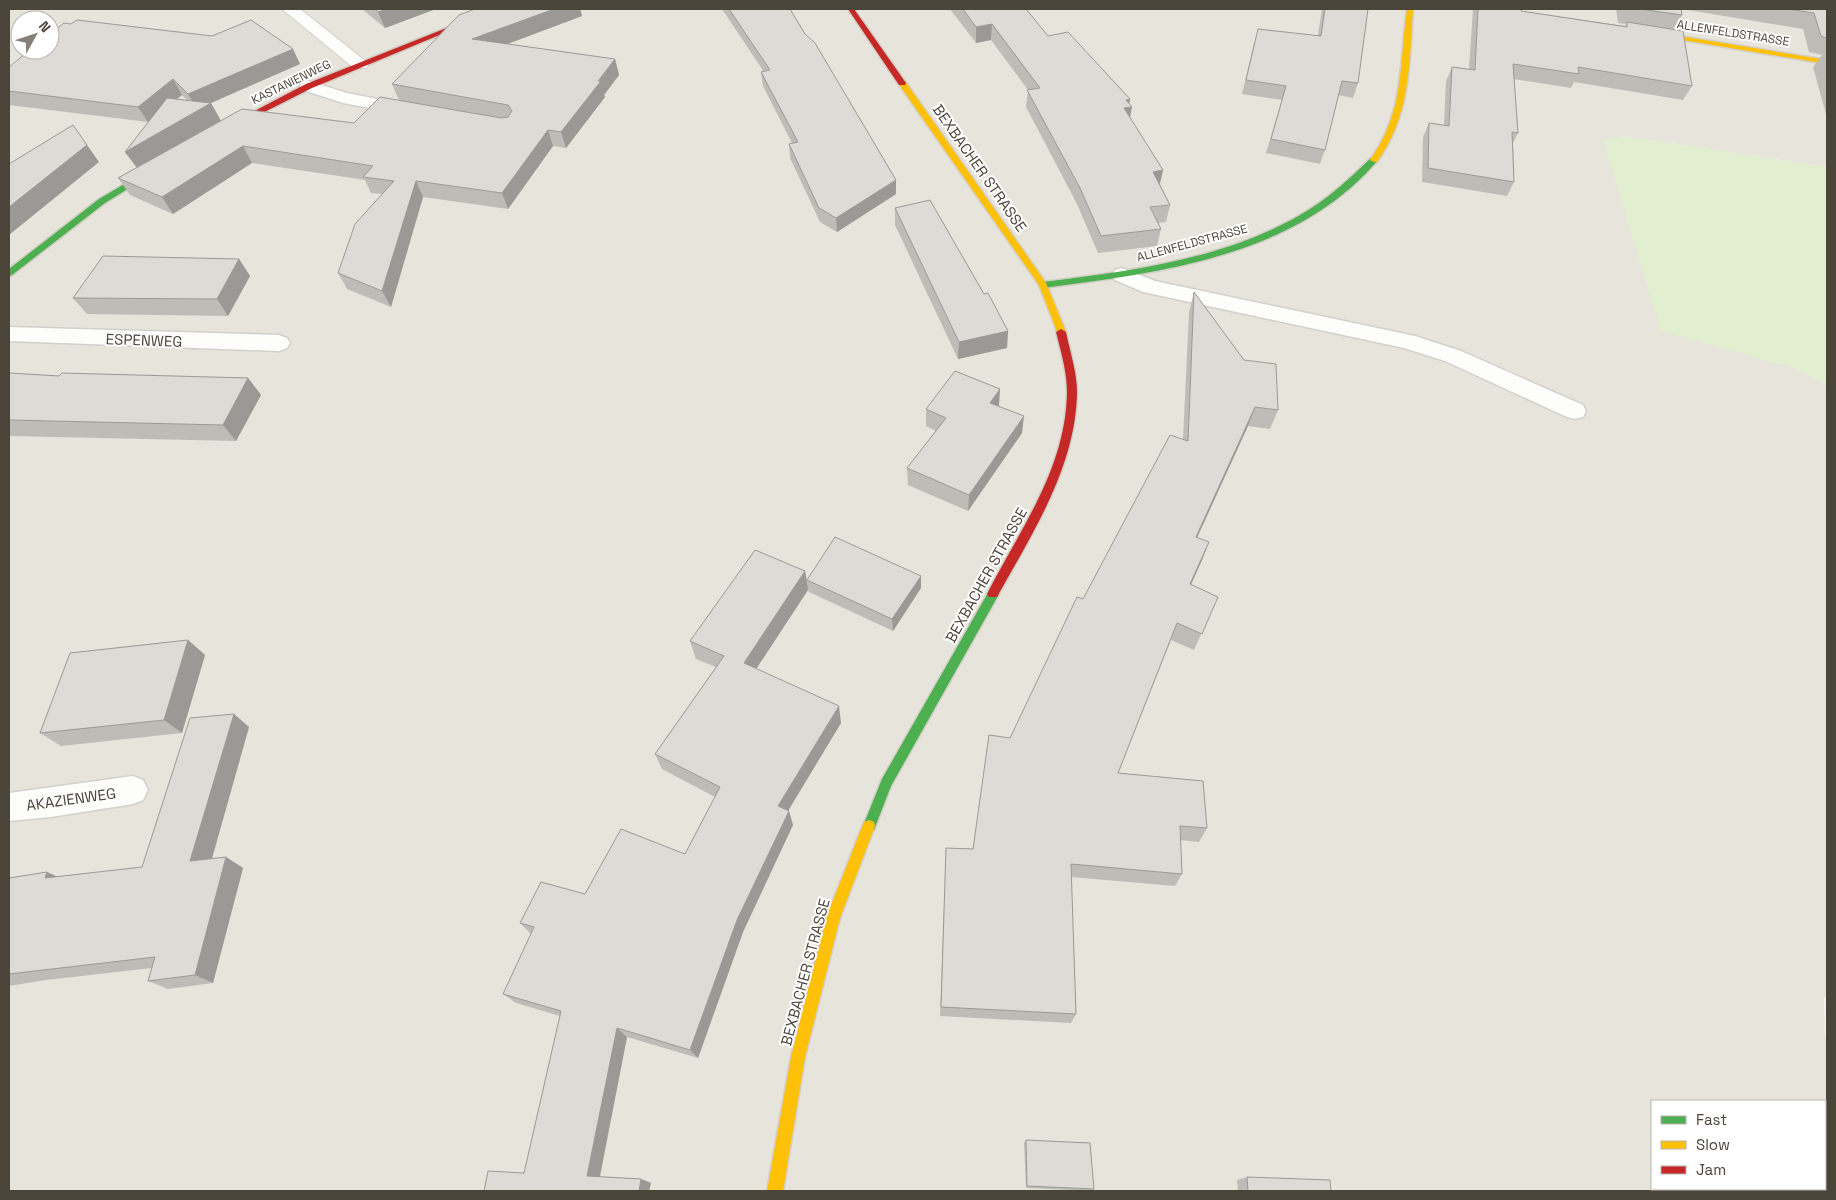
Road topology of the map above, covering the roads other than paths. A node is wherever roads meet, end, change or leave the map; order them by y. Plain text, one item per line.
1 (290, 9) edge
2 (499, 9) edge
3 (851, 9) edge
4 (1410, 9) edge
5 (1642, 32) edge
6 (1827, 62) edge
7 (360, 64) junction
8 (310, 86) junction
9 (420, 112) edge
10 (219, 132) edge
11 (169, 161) edge
12 (9, 273) edge
13 (1122, 275) junction
14 (1043, 285) junction
15 (9, 334) edge
16 (278, 343) dead end
17 (1575, 411) dead end
18 (133, 790) dead end
19 (9, 807) edge
20 (775, 1191) edge

1 - 7 street
2 - 7 street, KASTANIENWEG
3 - 14 street, BEXBACHER STRASSE
4 - 13 street, ALLENFELDSTRASSE
5 - 6 street, ALLENFELDSTRASSE
7 - 8 street, KASTANIENWEG
8 - 9 lane
8 - 10 street, KASTANIENWEG
11 - 12 street
13 - 14 street, ALLENFELDSTRASSE
13 - 17 lane
14 - 20 street, BEXBACHER STRASSE
15 - 16 lane, ESPENWEG
18 - 19 lane, AKAZIENWEG

